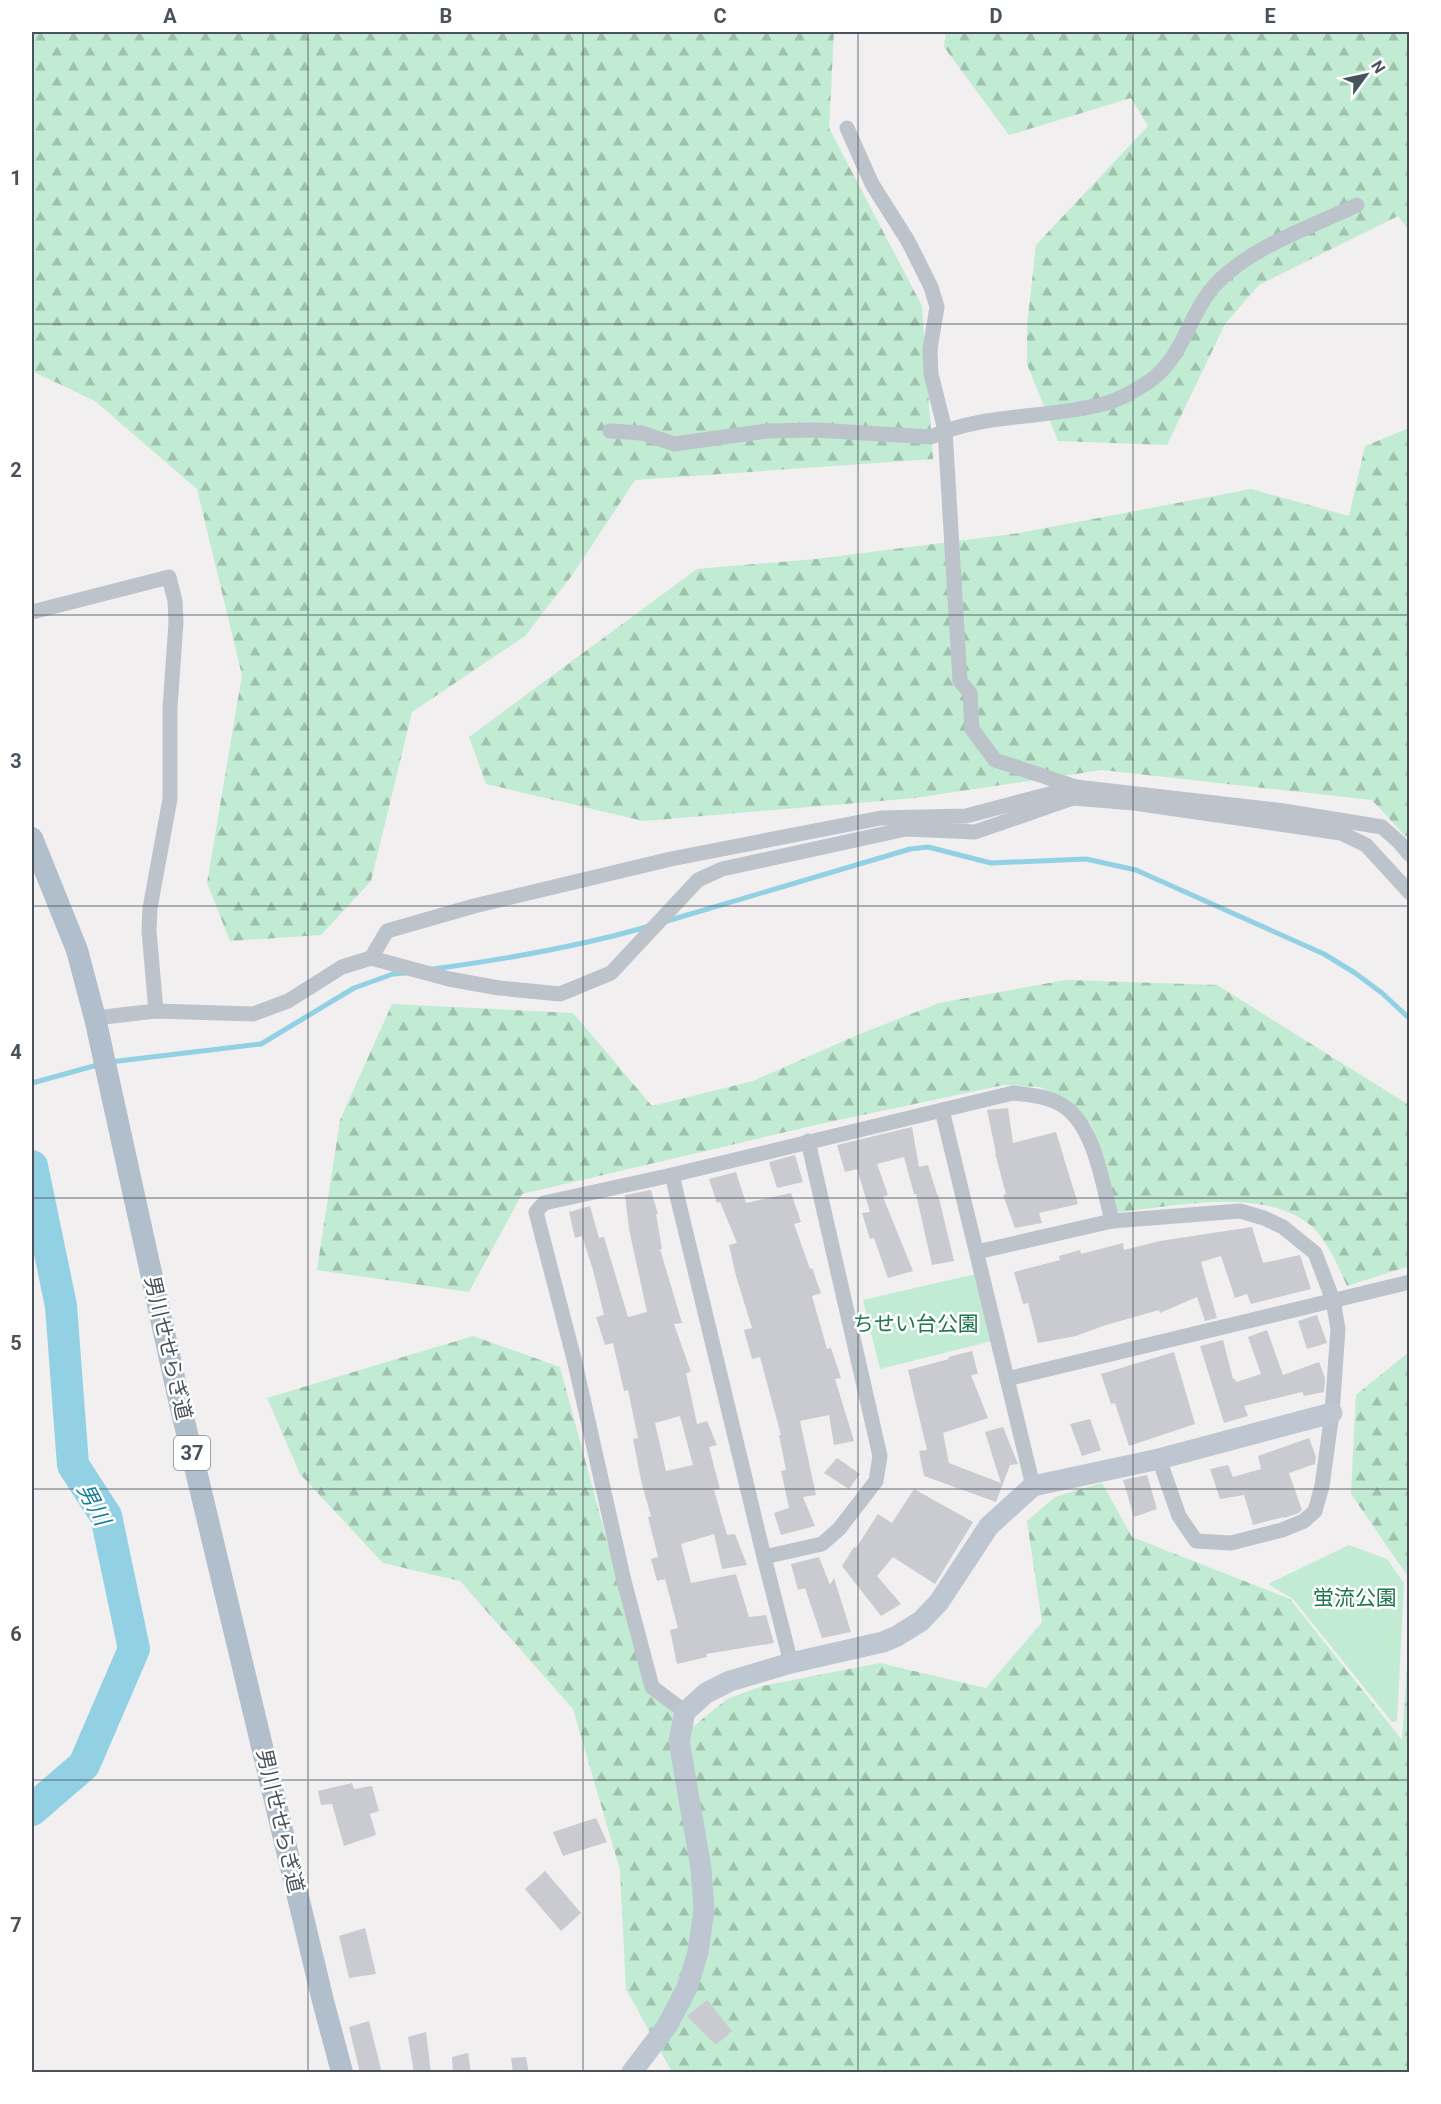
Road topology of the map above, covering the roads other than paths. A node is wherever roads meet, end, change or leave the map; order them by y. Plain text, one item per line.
1 (847, 128) dead end
2 (1357, 205) dead end
3 (945, 430) junction
4 (610, 431) dead end
5 (32, 612) edge
6 (1076, 786) junction
7 (32, 838) edge
8 (1410, 855) edge
9 (1410, 893) edge
10 (371, 958) junction
11 (156, 1011) junction
12 (95, 1018) junction
13 (942, 1110) junction
14 (808, 1141) junction
15 (672, 1175) junction
16 (1112, 1221) junction
17 (977, 1252) junction
18 (1410, 1282) edge
19 (1333, 1299) junction
20 (1007, 1379) junction
21 (1332, 1413) junction
22 (1159, 1459) junction
23 (1033, 1486) junction
24 (764, 1557) junction
25 (791, 1662) junction
26 (685, 1712) junction
27 (342, 2073) edge
28 (632, 2073) edge

1 - 3 street
2 - 3 street
3 - 4 street
3 - 6 street
5 - 11 street
6 - 8 street
6 - 10 street
7 - 12 main road, 男川せせらぎ道 / 37
9 - 10 street
10 - 11 street
11 - 12 street
12 - 27 main road, 男川せせらぎ道 / 37
13 - 14 street
13 - 16 street
13 - 17 street
14 - 15 street
14 - 24 street
15 - 24 street
15 - 26 street
16 - 17 street
16 - 19 street
17 - 20 street
18 - 19 street
19 - 20 street
19 - 21 street
20 - 23 street
21 - 22 street
21 - 22 street
22 - 23 street
23 - 25 street
24 - 25 street
25 - 26 street
26 - 28 street

